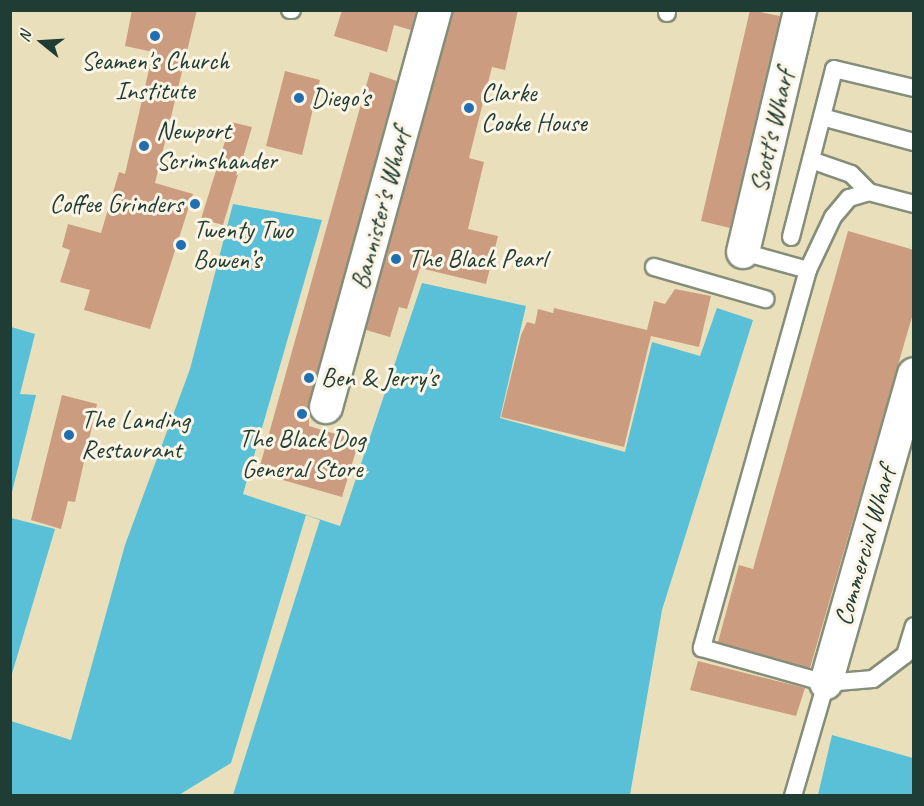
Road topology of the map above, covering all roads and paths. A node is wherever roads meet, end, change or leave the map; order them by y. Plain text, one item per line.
1 (435, 10) edge
2 (800, 10) edge
3 (914, 88) edge
4 (822, 117) junction
5 (914, 142) edge
6 (811, 160) junction
7 (869, 192) junction
8 (914, 204) edge
9 (791, 237) dead end
10 (743, 252) joint
11 (654, 267) dead end
12 (808, 270) junction
13 (765, 299) dead end
14 (914, 374) edge
15 (326, 407) dead end
16 (914, 626) edge
17 (826, 684) junction
18 (793, 795) edge

1 - 15 street, Bannister's Wharf
2 - 10 street, Scott's Wharf
3 - 4 lane
4 - 5 lane
4 - 6 lane
6 - 7 lane
6 - 9 lane
7 - 8 lane
7 - 12 lane
10 - 12 lane
11 - 13 lane
12 - 17 lane
14 - 17 street, Commercial Wharf
16 - 17 lane
17 - 18 lane

